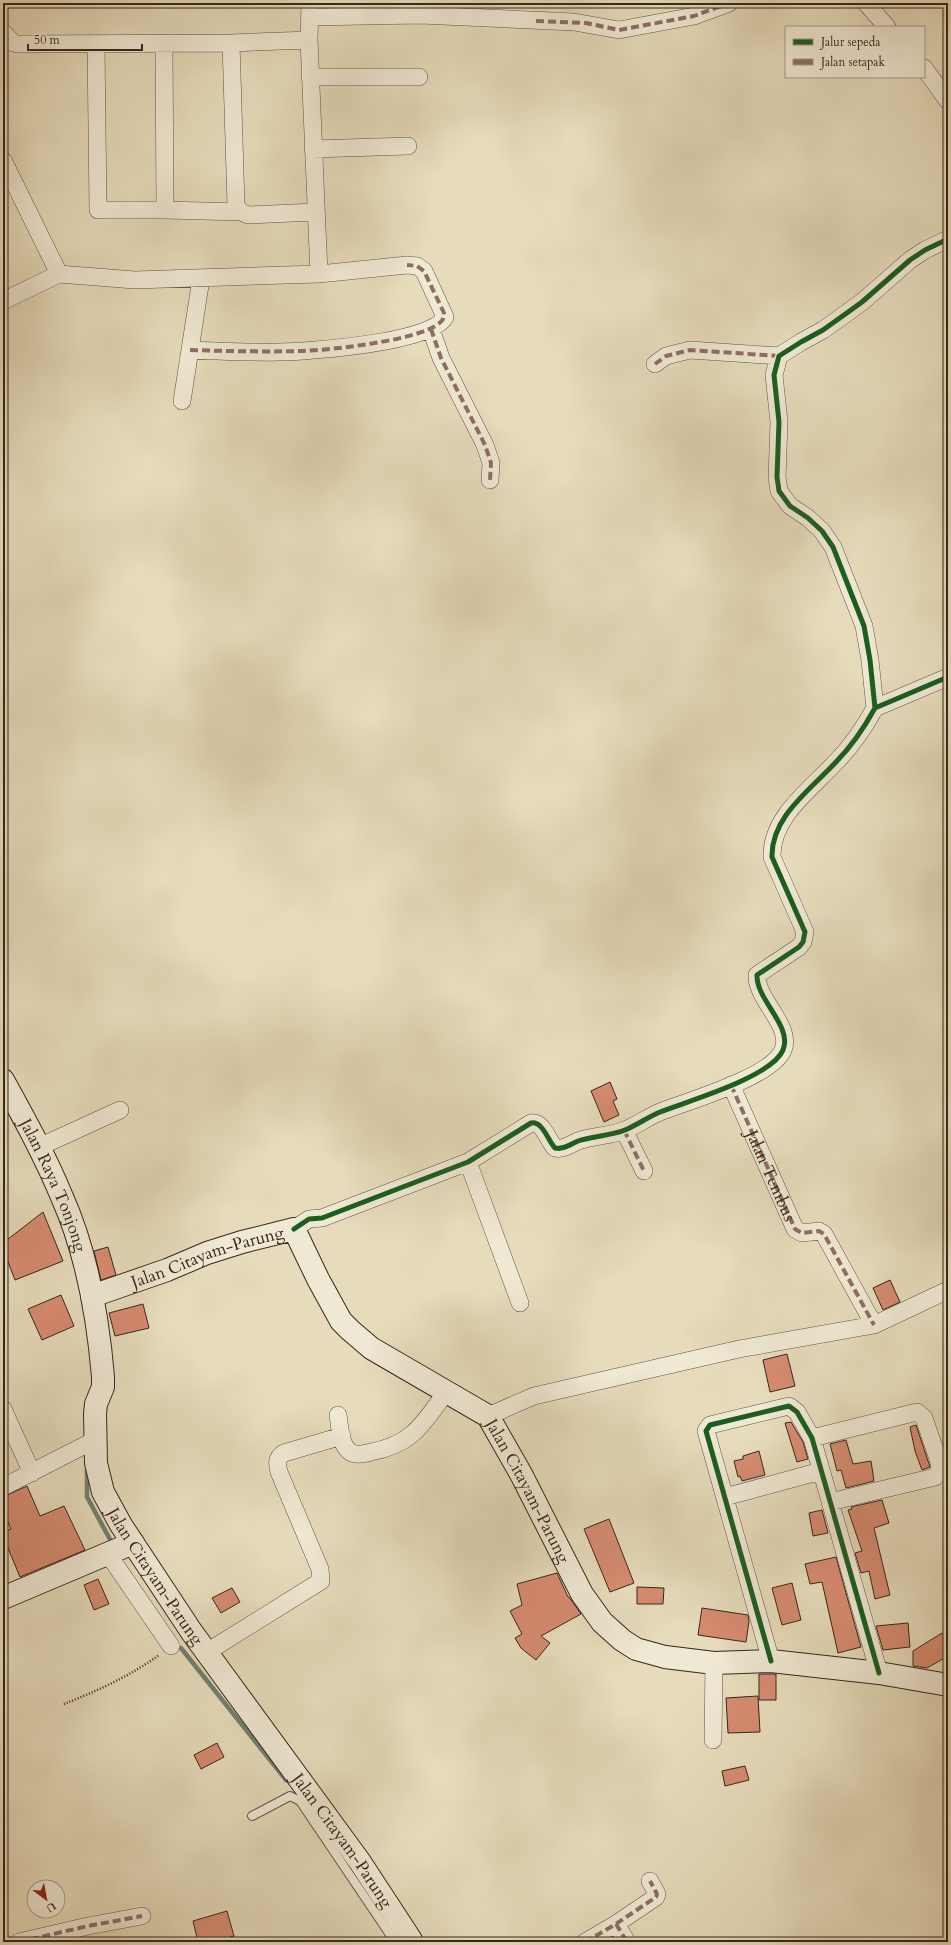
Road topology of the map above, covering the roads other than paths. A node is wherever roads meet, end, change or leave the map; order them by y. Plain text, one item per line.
1 (729, 3) edge
2 (866, 3) edge
3 (310, 10) edge
4 (886, 26) edge
5 (3, 32) edge
6 (309, 40) junction
7 (231, 43) junction
8 (164, 44) junction
9 (96, 45) junction
10 (925, 69) edge
11 (310, 77) junction
12 (419, 78) dead end
13 (948, 101) edge
14 (408, 146) dead end
15 (313, 149) junction
16 (3, 160) edge
17 (8, 182) edge
18 (165, 210) junction
19 (241, 212) junction
20 (315, 212) junction
21 (948, 239) edge
22 (59, 274) junction
23 (318, 274) junction
24 (201, 279) junction
25 (3, 301) edge
26 (431, 329) junction
27 (190, 350) junction
28 (779, 356) junction
29 (655, 364) dead end
30 (182, 401) dead end
31 (490, 480) dead end
32 (948, 677) edge
33 (874, 708) junction
34 (3, 1080) edge
35 (731, 1085) junction
36 (120, 1110) dead end
37 (624, 1130) junction
38 (39, 1147) junction
39 (468, 1162) junction
40 (644, 1171) dead end
41 (294, 1228) junction
42 (948, 1290) edge
43 (92, 1296) junction
44 (520, 1303) dead end
45 (874, 1325) junction
46 (447, 1391) junction
47 (3, 1409) edge
48 (338, 1415) dead end
49 (488, 1416) junction
50 (342, 1436) junction
51 (812, 1438) junction
52 (95, 1440) junction
53 (821, 1471) junction
54 (32, 1473) junction
55 (943, 1473) edge
56 (3, 1487) edge
57 (725, 1497) junction
58 (830, 1502) junction
59 (118, 1549) junction
60 (3, 1598) edge
61 (171, 1646) road end
62 (207, 1652) junction
63 (771, 1661) junction
64 (714, 1663) junction
65 (879, 1673) junction
66 (948, 1685) edge
67 (712, 1740) dead end
68 (252, 1816) dead end
69 (650, 1881) dead end
70 (142, 1916) dead end
71 (616, 1924) junction
72 (407, 1941) edge
73 (19, 1942) edge
74 (586, 1942) edge
75 (627, 1942) edge

1 - 3 street
2 - 4 street
3 - 6 street
5 - 9 street
6 - 7 street
6 - 11 street
7 - 8 street
7 - 19 street
8 - 9 street
8 - 18 street
9 - 18 street
10 - 13 street
11 - 12 street
11 - 15 street
14 - 15 street
15 - 20 street
16 - 17 street
17 - 22 street
18 - 19 street
19 - 20 street
20 - 23 street
21 - 28 street
22 - 24 street
22 - 25 street
23 - 24 street
23 - 26 street
24 - 27 street
26 - 27 street
26 - 31 street
27 - 30 street
28 - 29 street
28 - 33 street
32 - 33 street
33 - 35 street
34 - 38 main road, Jalan Raya Tonjong
35 - 37 street
35 - 45 street, Jalan Tembus
36 - 38 street
37 - 39 street
37 - 40 street
38 - 43 main road, Jalan Raya Tonjong
39 - 41 street
39 - 44 street
41 - 43 main road, Jalan Citayam-Parung
41 - 46 main road, Jalan Citayam-Parung
42 - 45 street
43 - 52 main road, Jalan Citayam-Parung
45 - 49 street
46 - 49 main road, Jalan Citayam-Parung
46 - 50 street
47 - 54 street
48 - 50 street
49 - 64 main road, Jalan Citayam-Parung
50 - 62 street
51 - 53 street
51 - 55 street
51 - 57 street
52 - 54 street
52 - 59 main road, Jalan Citayam-Parung
53 - 57 street
53 - 58 street
54 - 56 street
55 - 58 street
57 - 63 street
58 - 65 street
59 - 60 main road
59 - 61 street
59 - 62 main road, Jalan Citayam-Parung
62 - 72 main road, Jalan Citayam-Parung
63 - 64 main road, Jalan Citayam-Parung
63 - 65 main road, Jalan Citayam-Parung
64 - 67 street
65 - 66 main road, Jalan Citayam-Parung
68 - 72 lane
69 - 71 street
70 - 73 street
71 - 74 street
71 - 75 street

